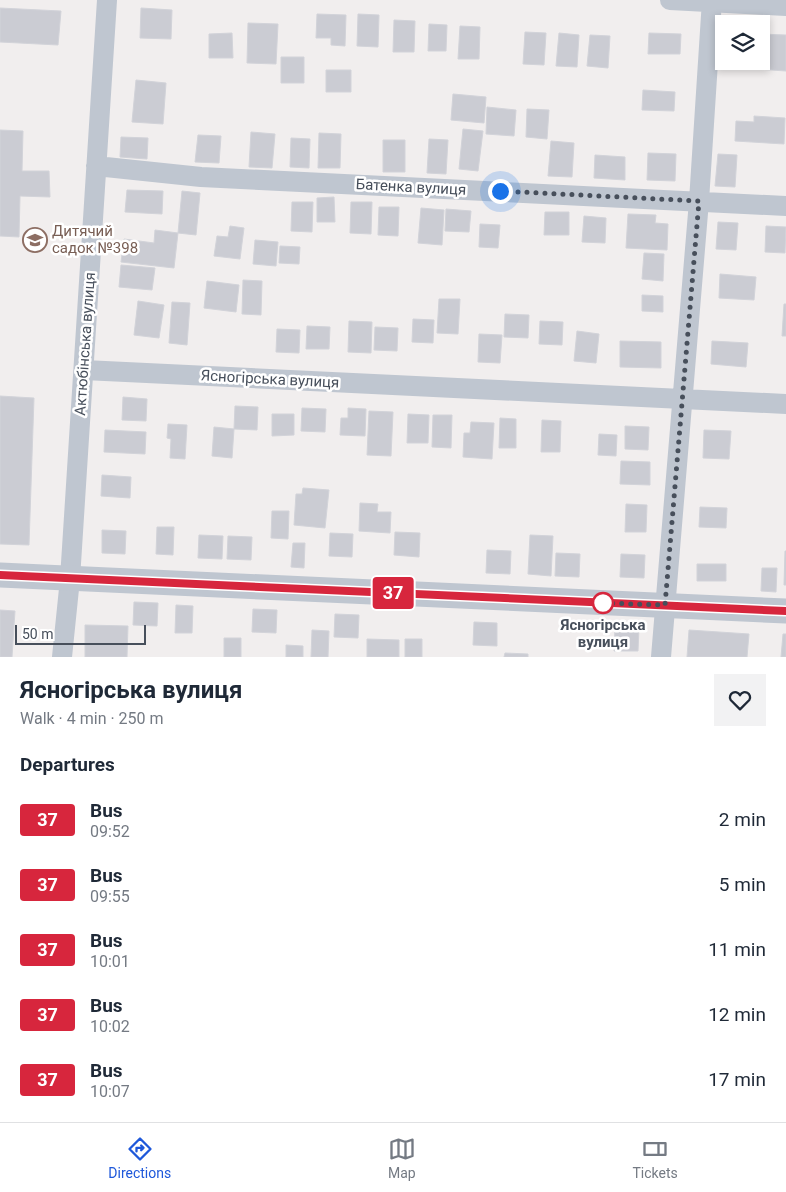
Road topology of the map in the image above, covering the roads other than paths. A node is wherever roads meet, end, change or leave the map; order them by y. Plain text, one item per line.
1 (107, 0) edge
2 (670, 0) edge
3 (712, 1) edge
4 (786, 6) edge
5 (96, 166) junction
6 (699, 201) junction
7 (786, 206) edge
8 (84, 370) junction
9 (683, 399) junction
10 (786, 404) edge
11 (0, 575) edge
12 (70, 579) junction
13 (665, 605) junction
14 (786, 611) edge
15 (62, 657) edge
16 (661, 657) edge

1 - 5 street, Актюбінська вулиця
2 - 3 street
3 - 4 street
3 - 6 street
5 - 6 street, Батенка вулиця
5 - 8 street, Актюбінська вулиця
6 - 7 street, Батенка вулиця
6 - 9 street
8 - 9 street, Ясногірська вулиця
8 - 12 street, Актюбінська вулиця
9 - 10 street, Ясногірська вулиця
9 - 13 street
11 - 12 street
12 - 13 street
12 - 15 street, Актюбінська вулиця
13 - 14 street
13 - 16 street

